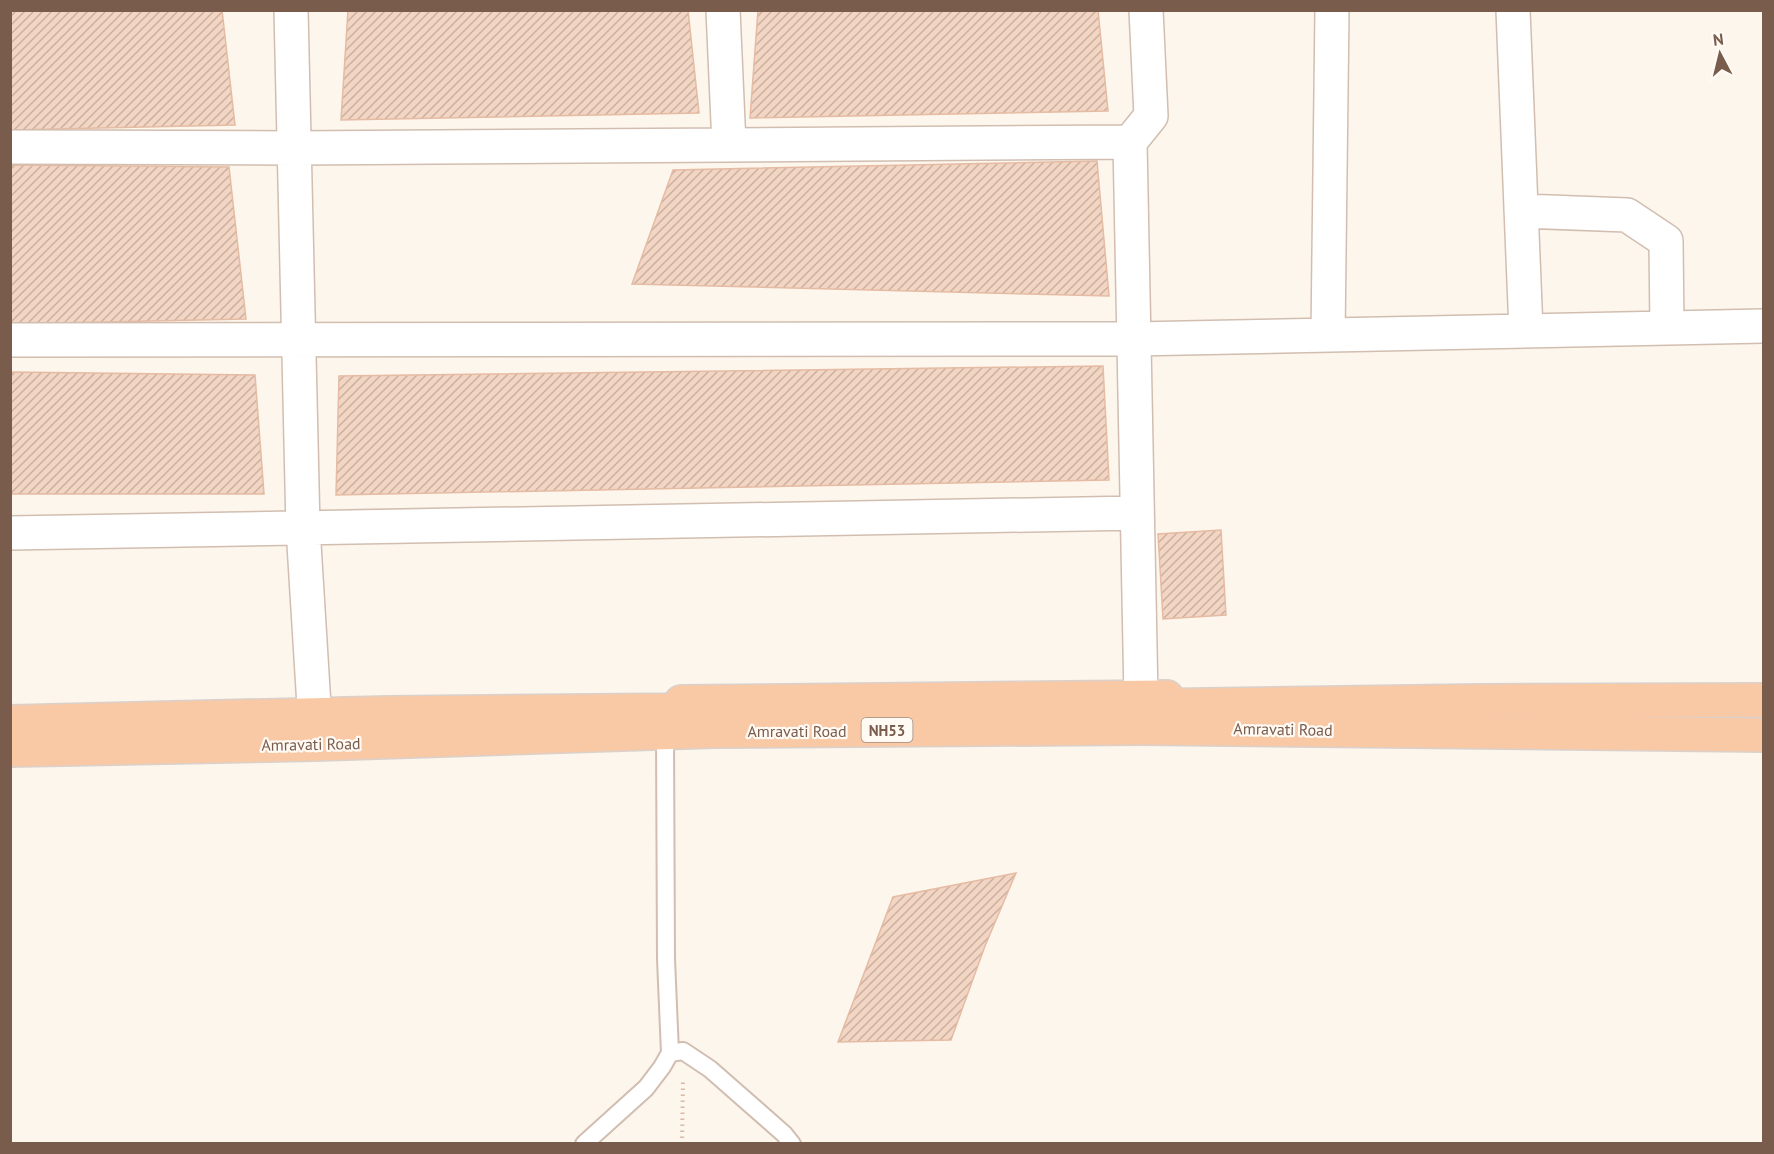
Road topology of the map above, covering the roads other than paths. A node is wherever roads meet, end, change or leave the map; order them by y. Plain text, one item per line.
1 (291, 10) edge
2 (723, 10) edge
3 (1146, 10) edge
4 (1332, 10) edge
5 (1513, 10) edge
6 (1130, 142) junction
7 (729, 145) junction
8 (10, 147) edge
9 (294, 148) junction
10 (1521, 211) junction
11 (1764, 326) edge
12 (1667, 328) junction
13 (1526, 331) junction
14 (1328, 335) junction
15 (1134, 339) junction
16 (10, 340) edge
17 (299, 341) junction
18 (1137, 513) junction
19 (303, 528) junction
20 (10, 532) edge
21 (1764, 686) edge
22 (1141, 698) junction
23 (1764, 700) edge
24 (314, 706) junction
25 (10, 707) edge
26 (1764, 721) edge
27 (10, 722) edge
28 (665, 734) junction
29 (1764, 735) edge
30 (10, 739) edge
31 (10, 750) edge
32 (676, 1052) junction
33 (776, 1127) junction
34 (584, 1143) edge
35 (792, 1143) edge
36 (800, 1143) edge

1 - 9 street
2 - 7 street
3 - 6 street
4 - 14 street
5 - 10 street
6 - 7 street
6 - 15 street
7 - 9 street
8 - 9 street
9 - 17 street
10 - 12 street
10 - 13 street
11 - 12 street
12 - 13 street
13 - 14 street
14 - 15 street
15 - 17 street
15 - 18 street
16 - 17 street
17 - 19 street
18 - 19 street
18 - 22 street
19 - 20 street
19 - 24 street
21 - 22 highway, Amravati Road / NH53
22 - 24 highway, Amravati Road / NH53
23 - 27 highway
24 - 25 highway, Amravati Road / NH53
26 - 30 highway
28 - 29 highway, Amravati Road / NH53
28 - 31 highway, Amravati Road / NH53
28 - 32 lane
32 - 33 lane
32 - 34 lane
33 - 35 lane
33 - 36 lane

